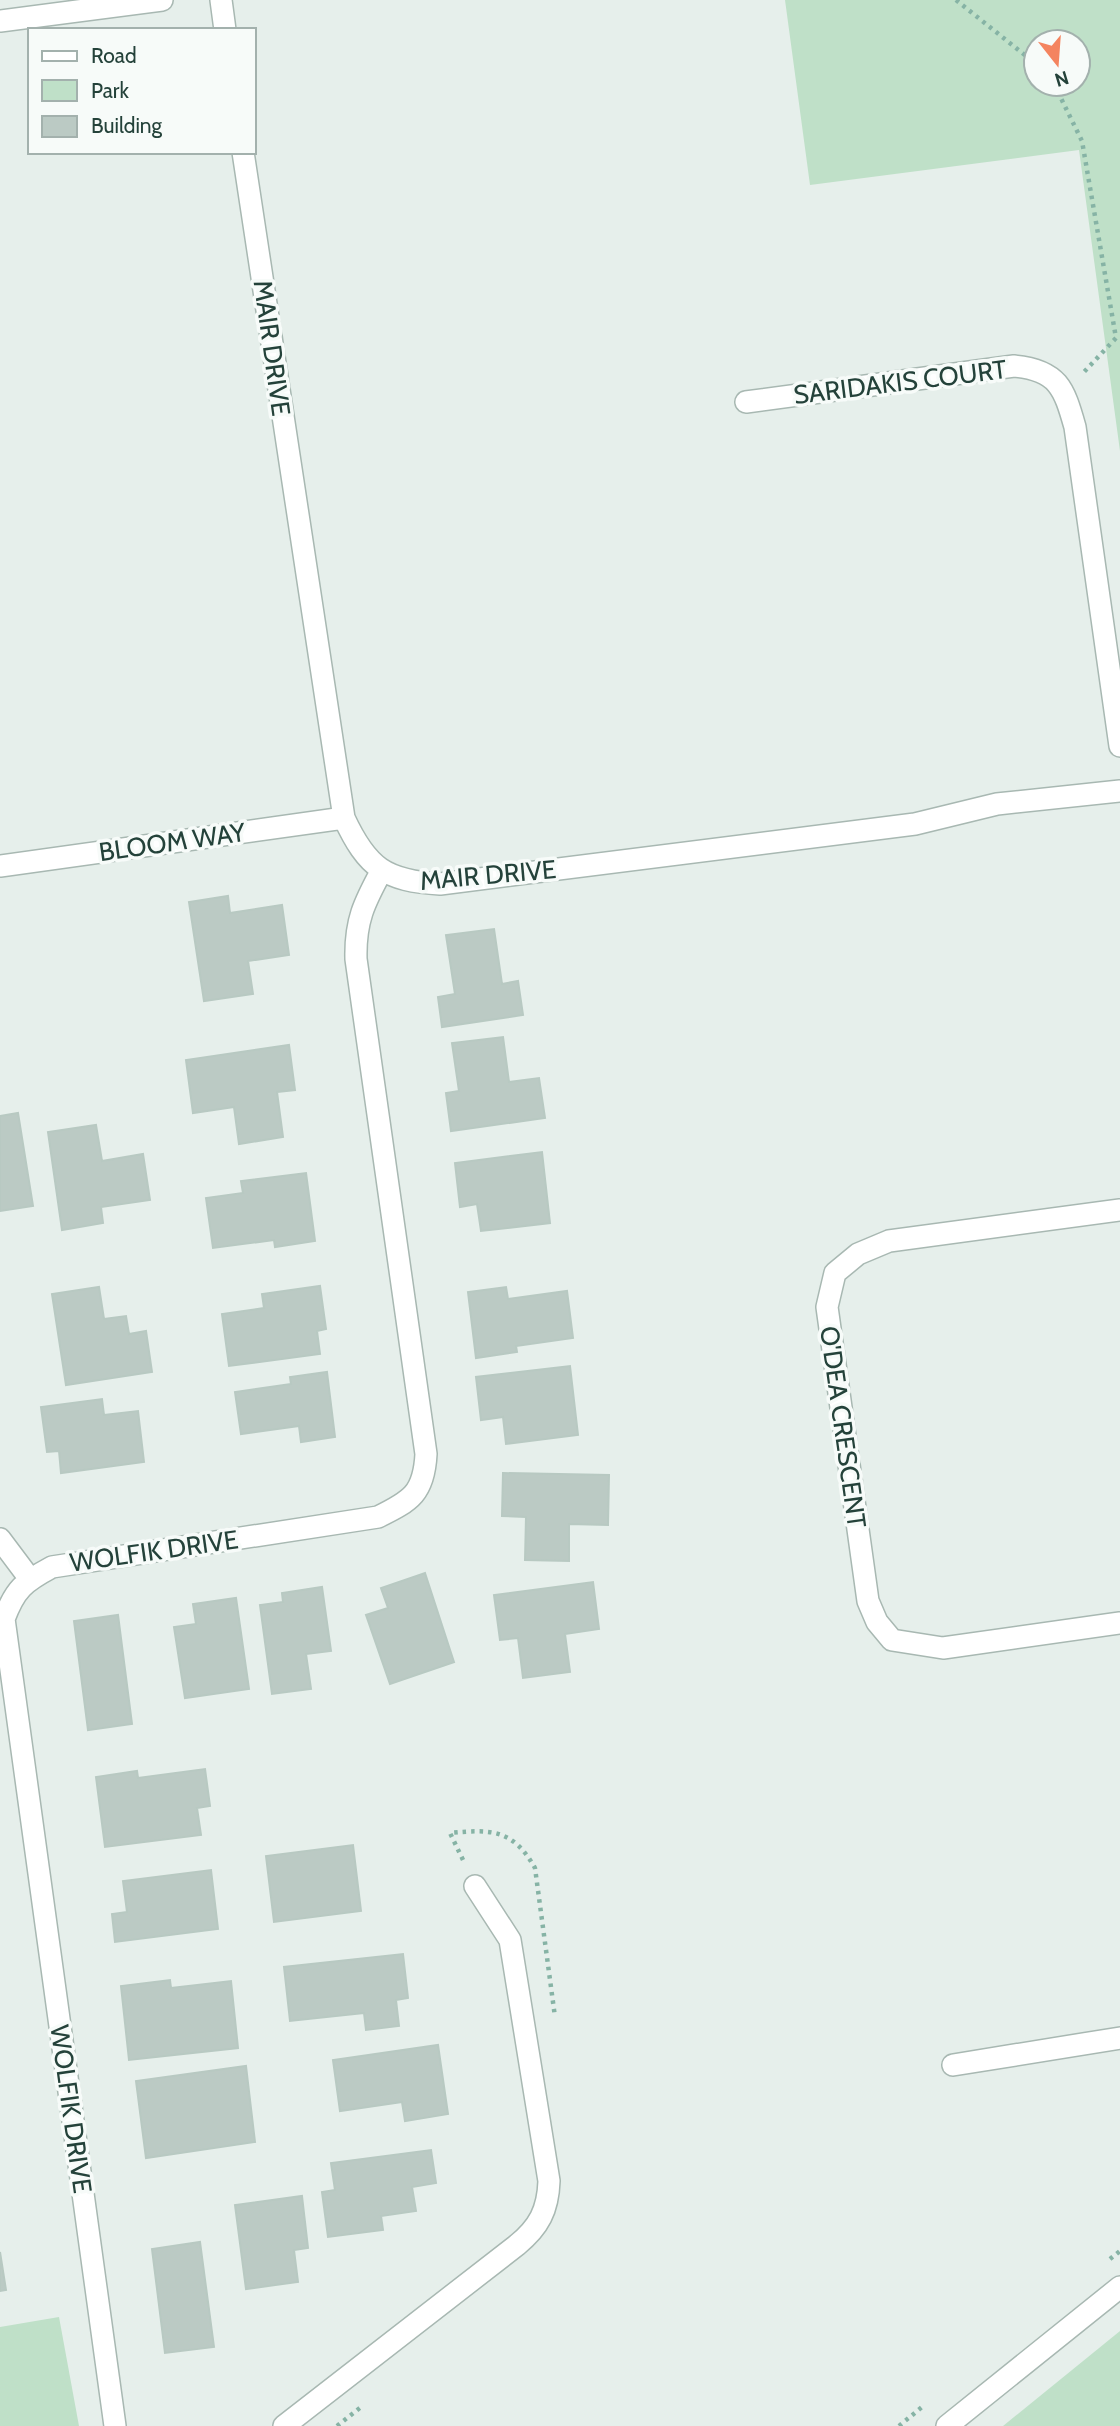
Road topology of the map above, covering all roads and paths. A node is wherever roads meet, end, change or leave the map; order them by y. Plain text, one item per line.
1 (162, 0) edge
2 (221, 0) edge
3 (956, 0) edge
4 (0, 21) edge
5 (225, 28) edge
6 (1022, 53) edge
7 (1061, 98) edge
8 (243, 154) edge
9 (1065, 391) junction
10 (746, 402) dead end
11 (1120, 746) edge
12 (1120, 791) edge
13 (344, 818) junction
14 (0, 866) edge
15 (382, 870) junction
16 (1120, 1210) edge
17 (0, 1539) edge
18 (30, 1579) junction
19 (1120, 1623) edge
20 (475, 1886) dead end
21 (1120, 2038) edge
22 (953, 2066) dead end
23 (1120, 2287) edge
24 (115, 2426) edge
25 (284, 2426) edge
26 (947, 2426) edge

1 - 4 street
2 - 5 street
3 - 6 path
7 - 9 path
8 - 13 street, MAIR DRIVE
9 - 10 street, SARIDAKIS COURT
9 - 11 street
12 - 15 street, MAIR DRIVE
13 - 14 street, BLOOM WAY
13 - 15 street, MAIR DRIVE
15 - 18 street, WOLFIK DRIVE
16 - 19 street, O'DEA CRESCENT
17 - 18 street
18 - 24 street, WOLFIK DRIVE
20 - 25 street
21 - 22 street
23 - 26 street

